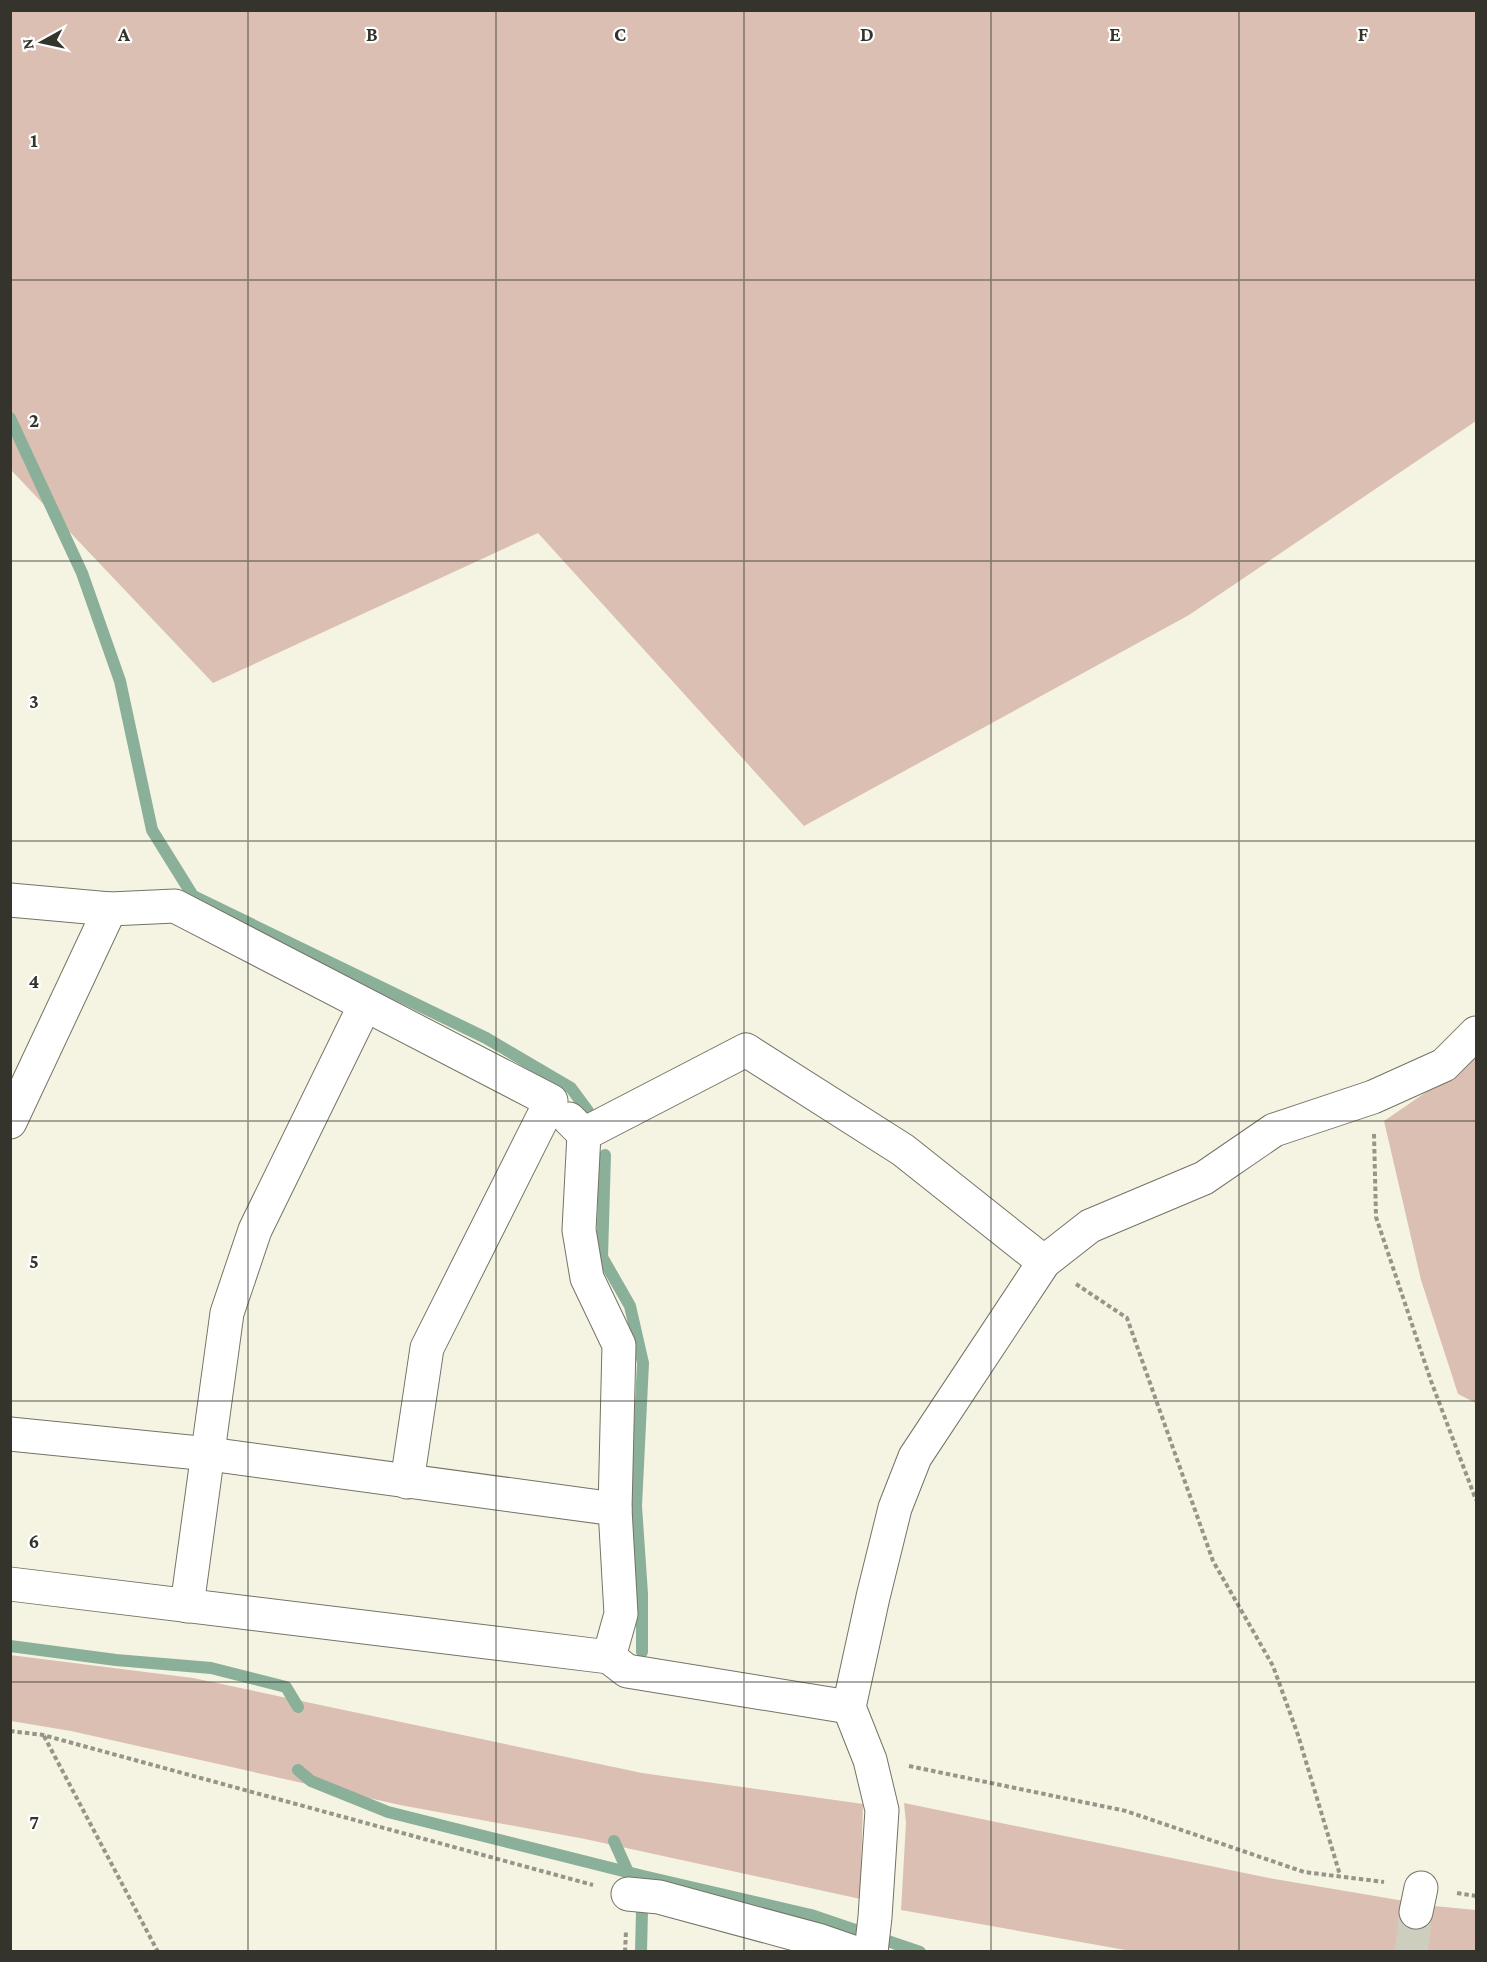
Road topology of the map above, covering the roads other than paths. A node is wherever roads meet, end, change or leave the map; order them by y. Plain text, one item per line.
1 (10, 900) edge
2 (110, 909) junction
3 (366, 1005) junction
4 (1476, 1033) edge
5 (551, 1101) junction
6 (10, 1122) edge
7 (584, 1134) junction
8 (1044, 1262) junction
9 (10, 1434) edge
10 (209, 1454) junction
11 (407, 1482) junction
12 (615, 1509) junction
13 (10, 1584) edge
14 (187, 1606) junction
15 (609, 1657) junction
16 (849, 1707) junction
17 (628, 1894) road end
18 (868, 1940) edge

1 - 2 street
2 - 3 street
2 - 6 street
3 - 5 street
3 - 10 street
4 - 8 street
5 - 7 street
5 - 11 street
7 - 8 street
7 - 12 street
8 - 16 street
9 - 10 street
10 - 11 street
10 - 14 street
11 - 12 street
12 - 15 street
13 - 14 street
14 - 15 street
15 - 16 street
16 - 18 street
17 - 18 street

